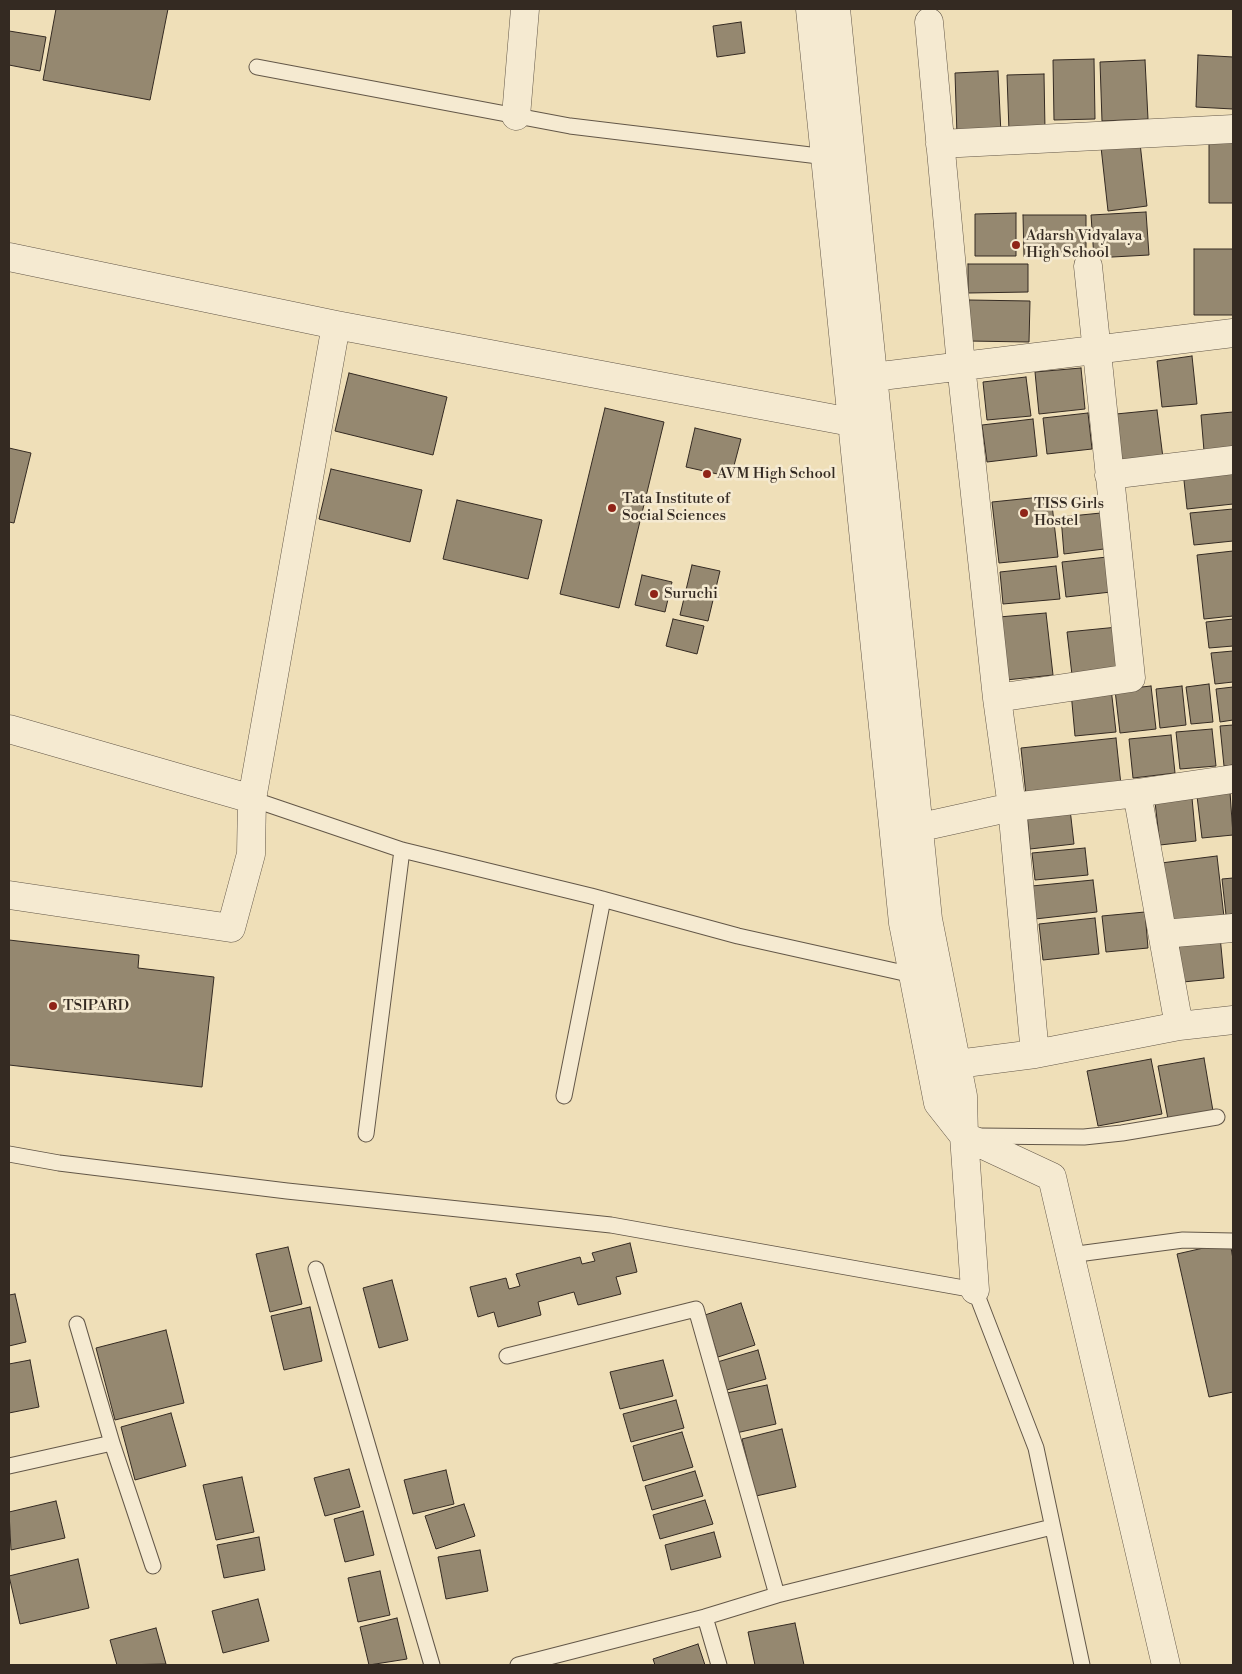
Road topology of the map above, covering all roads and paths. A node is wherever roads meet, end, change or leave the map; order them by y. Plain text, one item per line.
1 (525, 9) edge
2 (810, 9) edge
3 (836, 9) edge
4 (929, 22) dead end
5 (258, 67) dead end
6 (516, 116) junction
7 (1233, 129) edge
8 (940, 144) junction
9 (840, 156) junction
10 (9, 257) edge
11 (1088, 266) dead end
12 (336, 325) junction
13 (1233, 333) edge
14 (1097, 350) junction
15 (961, 365) junction
16 (873, 377) junction
17 (864, 421) junction
18 (1233, 460) edge
19 (1109, 474) junction
20 (997, 698) junction
21 (9, 729) edge
22 (1233, 779) edge
23 (1137, 793) junction
24 (252, 799) junction
25 (1012, 806) junction
26 (907, 830) junction
27 (402, 850) junction
28 (9, 895) edge
29 (603, 899) junction
30 (1233, 928) edge
31 (1163, 934) junction
32 (913, 975) junction
33 (1233, 1020) edge
34 (1180, 1026) junction
35 (1035, 1054) junction
36 (957, 1064) junction
37 (564, 1096) dead end
38 (1217, 1117) dead end
39 (366, 1134) dead end
40 (964, 1136) junction
41 (9, 1154) edge
42 (1233, 1241) edge
43 (1070, 1255) junction
44 (316, 1269) dead end
45 (976, 1290) junction
46 (77, 1324) dead end
47 (507, 1356) dead end
48 (112, 1443) junction
49 (9, 1466) edge
50 (1052, 1527) junction
51 (152, 1566) dead end
52 (777, 1595) junction
53 (705, 1617) junction
54 (547, 1662) edge
55 (432, 1665) edge
56 (518, 1665) edge
57 (719, 1665) edge
58 (1082, 1665) edge
59 (1166, 1665) edge

1 - 6 street
2 - 9 street
3 - 9 street
4 - 8 street
5 - 6 lane
6 - 9 lane
7 - 8 street
8 - 15 street
9 - 16 street
9 - 17 street
10 - 12 street
11 - 14 street
12 - 17 street
12 - 24 street
13 - 14 street
14 - 15 street
14 - 19 street
15 - 16 street
15 - 20 street
16 - 17 street
17 - 26 street
18 - 19 street
19 - 20 street
20 - 25 street
21 - 24 street
22 - 23 street
23 - 25 street
23 - 31 street
24 - 27 lane
24 - 28 street
25 - 26 street
25 - 35 street
26 - 32 street
26 - 36 street
27 - 29 lane
27 - 39 lane
29 - 32 lane
29 - 37 lane
30 - 31 street
31 - 34 street
32 - 40 street
33 - 34 street
34 - 35 street
35 - 36 street
36 - 40 street
38 - 40 lane
40 - 43 street
40 - 45 street
41 - 45 lane
42 - 43 lane
43 - 59 street
44 - 55 lane
45 - 50 lane
46 - 48 lane
47 - 52 lane
48 - 49 lane
48 - 51 lane
50 - 52 lane
50 - 58 lane
52 - 53 lane
53 - 54 lane
53 - 57 lane
54 - 56 lane

